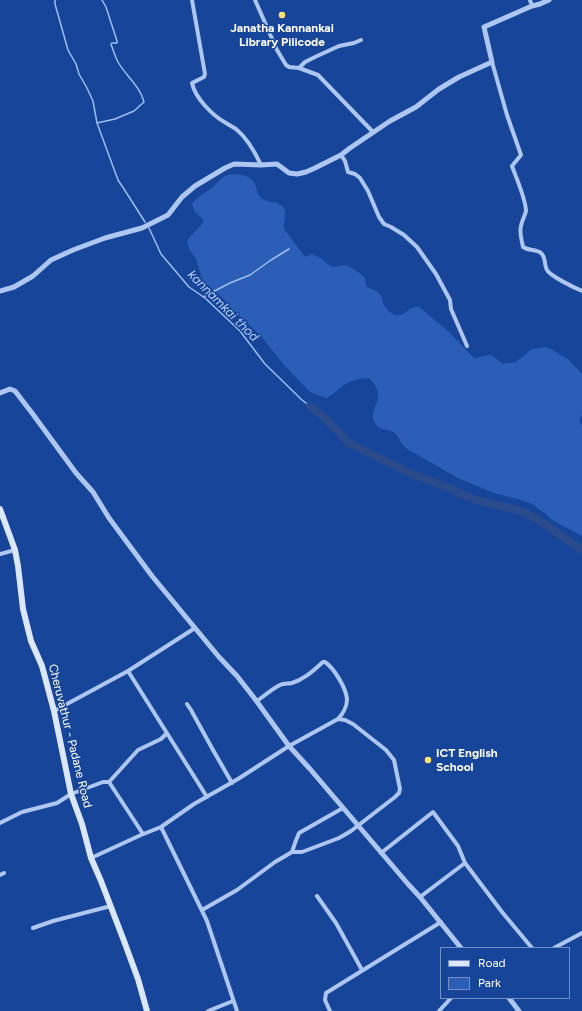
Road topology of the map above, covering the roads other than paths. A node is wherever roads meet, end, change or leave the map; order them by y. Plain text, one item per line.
1 (192, 0) edge
2 (255, 0) edge
3 (530, 0) edge
4 (549, 0) edge
5 (532, 6) junction
6 (361, 40) dead end
7 (492, 62) junction
8 (299, 68) junction
9 (373, 132) junction
10 (341, 155) junction
11 (261, 165) junction
12 (0, 291) edge
13 (582, 291) edge
14 (467, 346) dead end
15 (0, 393) edge
16 (0, 509) edge
17 (15, 550) junction
18 (0, 554) edge
19 (195, 628) junction
20 (128, 671) junction
21 (257, 701) junction
22 (187, 704) dead end
23 (54, 711) junction
24 (338, 719) junction
25 (167, 733) junction
26 (289, 746) junction
27 (108, 782) junction
28 (232, 783) junction
29 (71, 794) junction
30 (207, 797) junction
31 (343, 808) junction
32 (0, 823) edge
33 (358, 826) junction
34 (161, 827) junction
35 (143, 834) junction
36 (292, 852) junction
37 (381, 853) junction
38 (91, 858) junction
39 (465, 863) junction
40 (317, 896) dead end
41 (420, 897) junction
42 (111, 906) junction
43 (202, 910) junction
44 (441, 922) junction
45 (33, 928) dead end
46 (582, 933) edge
47 (460, 947) edge
48 (531, 947) edge
49 (556, 947) edge
50 (362, 970) junction
51 (450, 999) edge
52 (510, 999) edge
53 (233, 1001) junction
54 (147, 1011) edge
55 (208, 1011) edge
56 (237, 1011) edge
57 (330, 1011) edge
58 (439, 1011) edge
59 (519, 1011) edge

1 - 11 street
2 - 8 street
3 - 5 street
4 - 5 street
5 - 7 street
6 - 8 street
7 - 9 street
7 - 13 street
8 - 9 street
9 - 10 street
10 - 11 street
10 - 14 street
11 - 12 street
15 - 19 street
16 - 17 main road, Cheruvathur - Padane Road
17 - 18 street
17 - 23 main road, Cheruvathur - Padane Road
19 - 20 street
19 - 21 street
20 - 23 street
20 - 25 street
21 - 24 street
21 - 26 street
22 - 28 street
23 - 29 main road, Cheruvathur - Padane Road
24 - 26 street
24 - 33 street
25 - 27 street
25 - 30 street
26 - 28 street
26 - 31 street
27 - 29 street
27 - 35 street
28 - 30 street
29 - 32 street
29 - 38 main road, Cheruvathur - Padane Road
30 - 34 street
31 - 33 street
31 - 36 street
33 - 36 street
33 - 37 street
34 - 35 street
34 - 43 street
35 - 38 street
36 - 43 street
37 - 39 street
37 - 41 street
38 - 42 main road, Cheruvathur - Padane Road
39 - 41 street
39 - 48 street
40 - 50 street
41 - 44 street
42 - 45 street
42 - 54 main road, Cheruvathur - Padane Road
43 - 53 street
44 - 47 street
44 - 50 street
46 - 49 street
50 - 57 street
51 - 58 street
52 - 59 street
53 - 55 street
53 - 56 street

